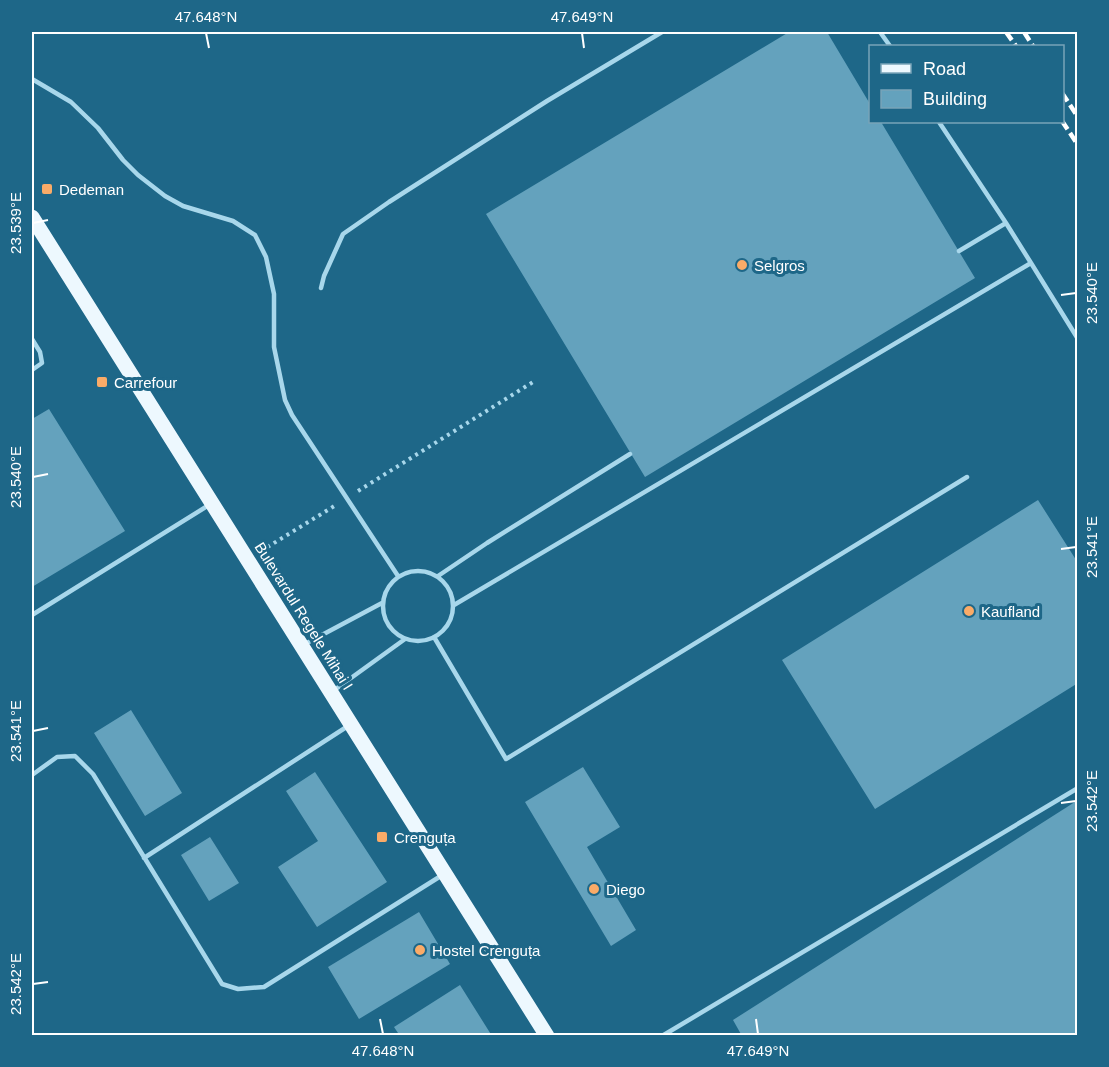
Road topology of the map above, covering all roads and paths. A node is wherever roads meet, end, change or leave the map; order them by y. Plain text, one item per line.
1 (662, 32) edge
2 (880, 32) edge
3 (889, 45) edge
4 (32, 79) edge
5 (940, 123) edge
6 (32, 217) edge
7 (1006, 223) junction
8 (959, 251) dead end
9 (1031, 263) junction
10 (321, 288) dead end
11 (32, 339) edge
12 (1077, 339) edge
13 (32, 370) edge
14 (533, 382) dead end
15 (630, 454) dead end
16 (967, 477) dead end
17 (346, 499) junction
18 (211, 504) junction
19 (247, 559) junction
20 (398, 576) junction
21 (438, 576) junction
22 (382, 603) junction
23 (454, 604) junction
24 (32, 615) edge
25 (434, 637) junction
26 (405, 639) junction
27 (302, 646) junction
28 (331, 693) junction
29 (351, 724) junction
30 (32, 775) edge
31 (1077, 788) edge
32 (144, 858) junction
33 (445, 874) junction
34 (547, 1035) edge
35 (662, 1035) edge

1 - 10 lane
2 - 3 lane
4 - 17 lane
5 - 7 lane
6 - 18 main road, Bulevardul Regele Mihai I
7 - 8 lane
7 - 9 lane
9 - 12 lane
9 - 23 lane
11 - 13 lane
14 - 17 path
15 - 21 lane
16 - 25 lane
17 - 19 path
17 - 20 lane
18 - 19 main road, Bulevardul Regele Mihai I
18 - 24 lane
19 - 27 main road, Bulevardul Regele Mihai I
20 - 21 lane
20 - 22 lane
21 - 23 lane
22 - 26 lane
22 - 27 lane
23 - 25 lane
25 - 26 lane
26 - 28 lane
27 - 28 main road, Bulevardul Regele Mihai I
28 - 29 main road, Bulevardul Regele Mihai I
29 - 32 lane
29 - 33 main road, Bulevardul Regele Mihai I
30 - 32 lane
31 - 35 lane
32 - 33 lane
33 - 34 main road, Bulevardul Regele Mihai I

